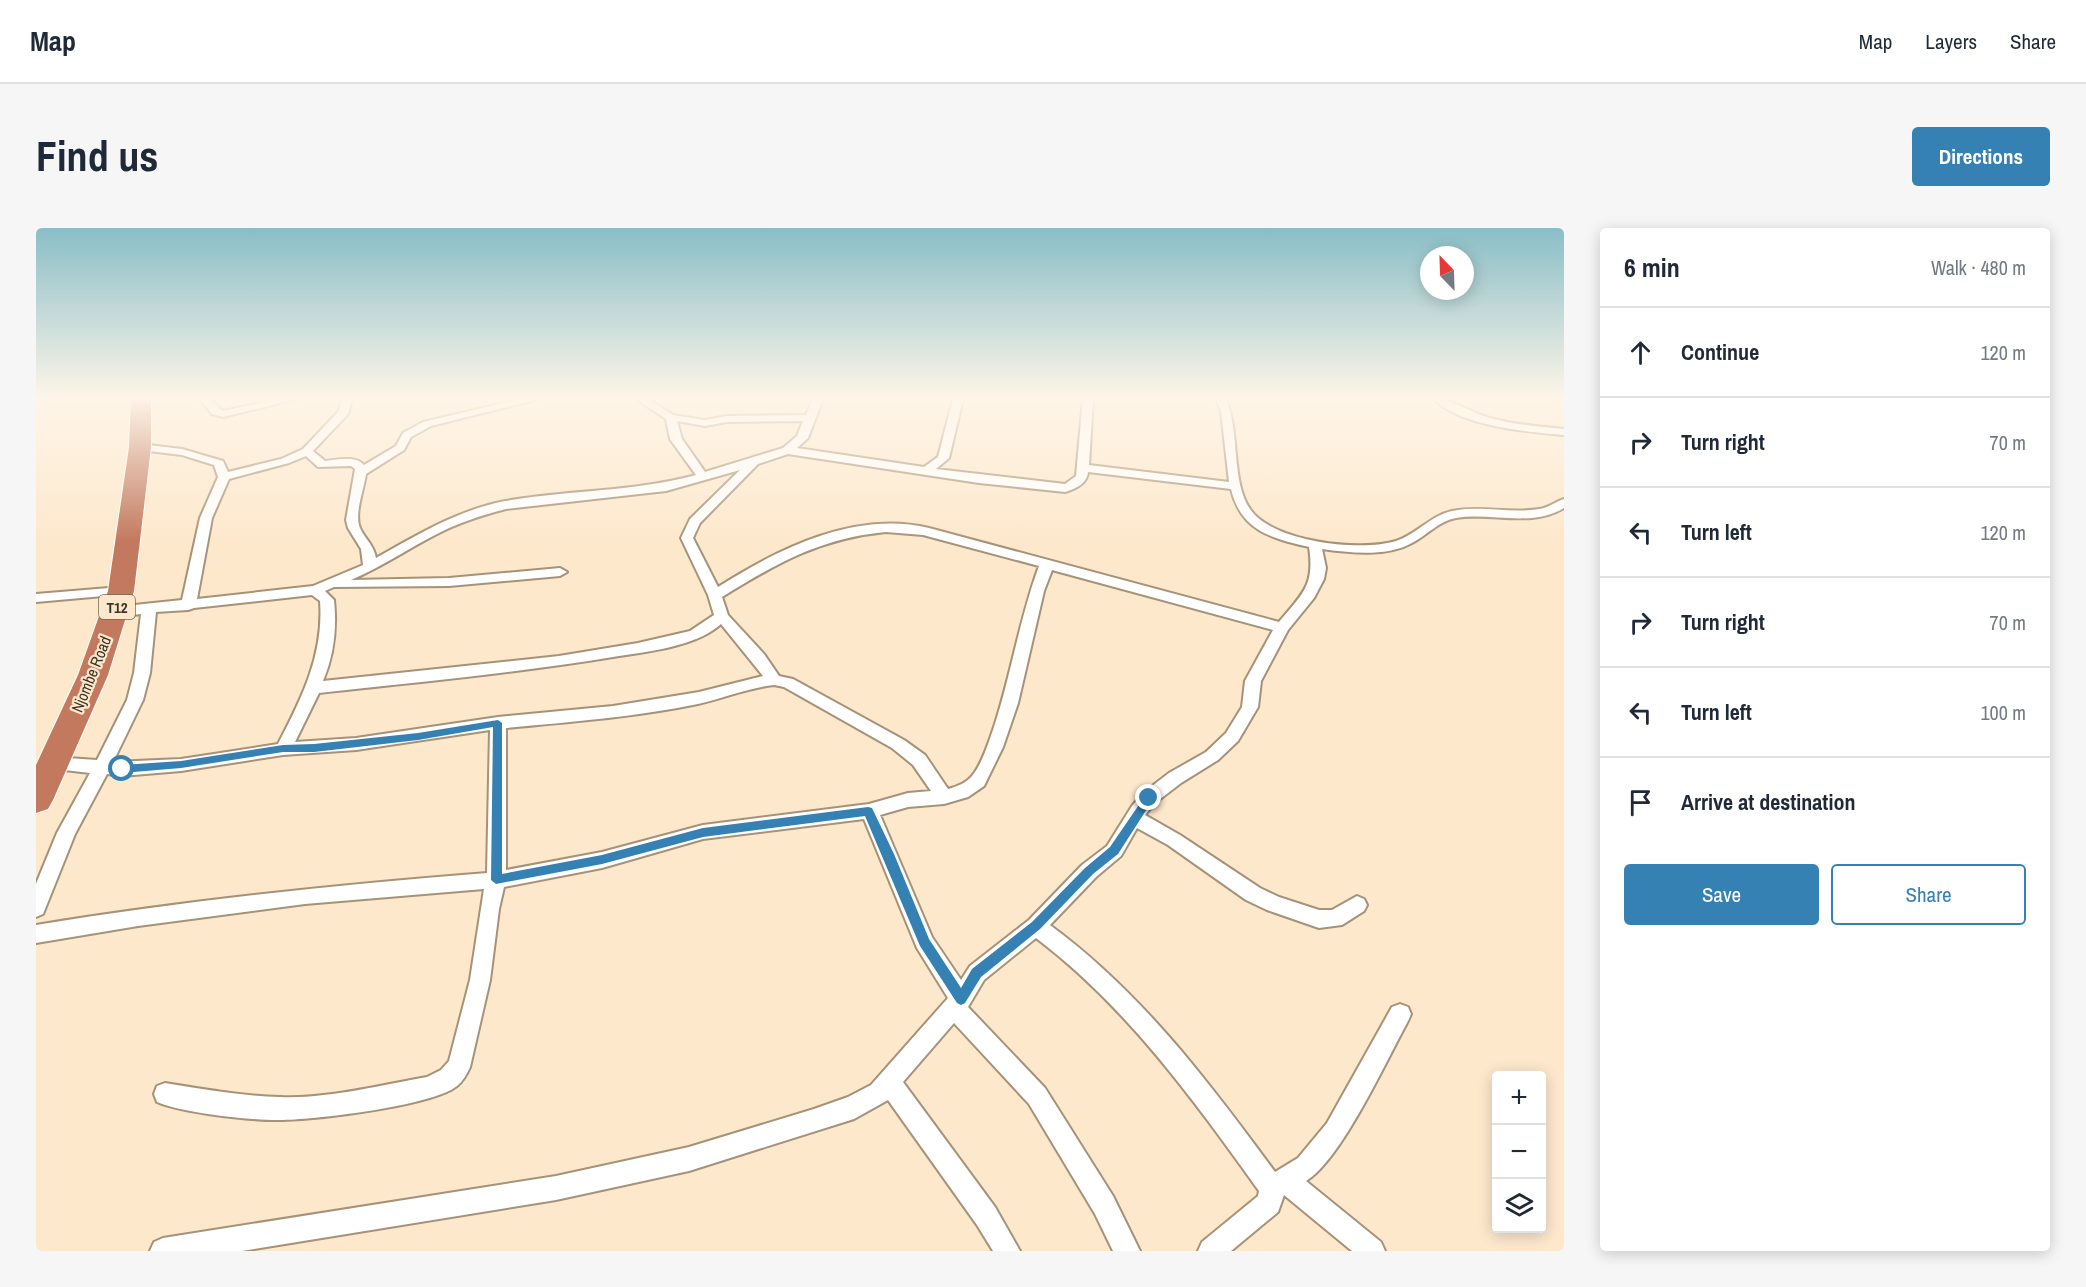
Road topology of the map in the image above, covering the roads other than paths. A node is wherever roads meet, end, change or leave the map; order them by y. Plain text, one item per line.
1 (140, 447) joint
2 (311, 447) edge
3 (401, 447) edge
4 (681, 447) edge
5 (791, 447) edge
6 (946, 447) edge
7 (1083, 447) edge
8 (1231, 447) edge
9 (787, 450) junction
10 (307, 451) junction
11 (754, 461) junction
12 (1081, 468) junction
13 (926, 471) junction
14 (361, 472) junction
15 (224, 477) junction
16 (703, 477) junction
17 (1237, 486) junction
18 (1564, 503) edge
19 (1315, 544) junction
20 (1047, 564) junction
21 (370, 567) junction
22 (560, 572) dead end
23 (331, 584) junction
24 (315, 591) junction
25 (715, 595) junction
26 (36, 598) edge
27 (118, 602) junction
28 (188, 606) junction
29 (149, 609) junction
30 (721, 616) junction
31 (1282, 628) junction
32 (774, 680) junction
33 (313, 688) junction
34 (498, 723) junction
35 (283, 749) junction
36 (53, 763) junction
37 (102, 768) junction
38 (944, 797) junction
39 (36, 800) edge
40 (868, 811) junction
41 (1134, 818) junction
42 (496, 880) junction
43 (1357, 905) dead end
44 (36, 908) edge
45 (1036, 926) junction
46 (36, 934) edge
47 (957, 1003) junction
48 (1400, 1014) dead end
49 (889, 1082) junction
50 (165, 1094) dead end
51 (1278, 1184) junction
52 (163, 1251) edge
53 (1007, 1251) edge
54 (1127, 1251) edge
55 (1211, 1251) edge
56 (1372, 1251) edge

1 - 15 street
1 - 27 highway, Njombe Road / T12
2 - 10 street
3 - 14 street
4 - 16 street
5 - 9 street
6 - 13 street
7 - 12 street
8 - 17 street
9 - 11 street
9 - 13 street
10 - 14 street
10 - 15 street
11 - 16 street
11 - 25 street
12 - 13 street
12 - 17 street
14 - 21 street
15 - 28 street
16 - 21 street
17 - 19 street
18 - 19 street
19 - 31 street
20 - 25 street
20 - 31 street
20 - 38 street
21 - 23 street
22 - 23 street
23 - 24 street
24 - 28 street
24 - 33 street
25 - 30 street
26 - 27 street
27 - 29 street
27 - 36 highway, Njombe Road / T12
28 - 29 street
29 - 37 street
30 - 32 street
30 - 33 street
31 - 41 street
32 - 34 street
32 - 38 street
33 - 35 street
34 - 35 street
34 - 42 street
35 - 37 street
36 - 37 street
36 - 39 highway, Njombe Road / T12
37 - 44 street
38 - 40 street
40 - 42 street
40 - 47 street
41 - 43 street
41 - 45 street
42 - 46 street
42 - 50 street
45 - 47 street
45 - 51 street
47 - 49 street
47 - 54 street
48 - 51 street
49 - 52 street
49 - 53 street
51 - 55 street
51 - 56 street

